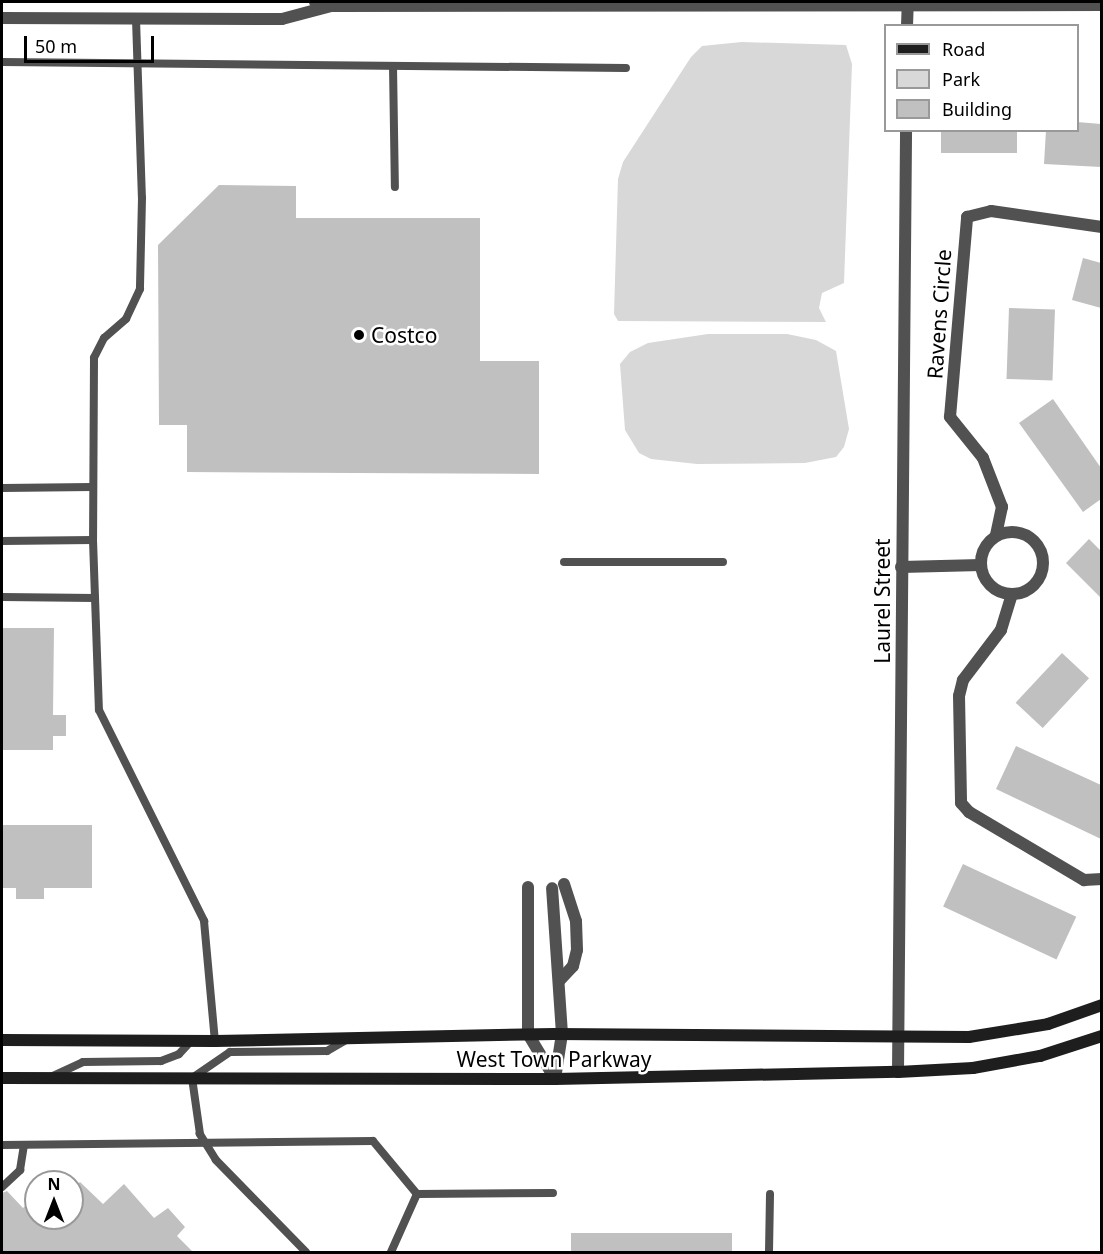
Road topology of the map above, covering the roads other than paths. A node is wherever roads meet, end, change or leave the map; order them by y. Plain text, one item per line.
1 (315, 2) edge
2 (641, 3) edge
3 (908, 3) edge
4 (332, 4) edge
5 (1101, 5) edge
6 (2, 18) edge
7 (136, 19) junction
8 (908, 24) edge
9 (2, 62) edge
10 (138, 64) junction
11 (393, 66) junction
12 (626, 68) dead end
13 (906, 132) edge
14 (395, 187) dead end
15 (1101, 227) edge
16 (92, 487) junction
17 (2, 488) edge
18 (996, 536) junction
19 (93, 540) junction
20 (2, 541) edge
21 (564, 562) dead end
22 (723, 562) dead end
23 (981, 565) junction
24 (901, 567) junction
25 (1012, 594) junction
26 (2, 597) edge
27 (95, 598) junction
28 (1101, 879) edge
29 (528, 887) dead end
30 (560, 980) junction
31 (1101, 1005) edge
32 (528, 1034) junction
33 (562, 1034) junction
34 (1101, 1036) edge
35 (351, 1038) junction
36 (898, 1039) junction
37 (2, 1040) edge
38 (191, 1041) junction
39 (215, 1041) junction
40 (898, 1072) junction
41 (2, 1078) edge
42 (50, 1078) junction
43 (192, 1078) junction
44 (555, 1079) junction
45 (206, 1144) junction
46 (2, 1145) edge
47 (24, 1145) junction
48 (2, 1187) edge
49 (553, 1193) dead end
50 (417, 1194) junction
51 (770, 1194) dead end
52 (306, 1252) edge
53 (391, 1252) edge
54 (770, 1252) edge

1 - 4 street
2 - 3 street
2 - 4 street
3 - 5 street
3 - 8 street
4 - 7 street
6 - 7 street
7 - 10 lane
9 - 10 lane
10 - 11 lane
10 - 16 lane
11 - 12 lane
11 - 14 lane
13 - 24 street, Laurel Street
15 - 18 street, Ravens Circle
16 - 17 lane
16 - 19 lane
18 - 23 street, Ravens Circle
18 - 25 street
19 - 20 lane
19 - 27 lane
21 - 22 lane
23 - 24 street
23 - 25 street
24 - 36 street, Laurel Street
25 - 28 street
26 - 27 lane
27 - 39 lane
29 - 32 street
30 - 30 street
30 - 33 street
31 - 36 main road, West Town Parkway
32 - 33 main road, West Town Parkway
32 - 35 main road, West Town Parkway
32 - 44 street
33 - 36 main road, West Town Parkway
33 - 44 street
34 - 40 main road, West Town Parkway
35 - 39 main road, West Town Parkway
35 - 43 lane
36 - 40 street, Laurel Street
37 - 38 main road, West Town Parkway
38 - 39 main road, West Town Parkway
38 - 42 lane
40 - 44 main road, West Town Parkway
41 - 42 main road, West Town Parkway
42 - 43 main road, West Town Parkway
43 - 44 main road, West Town Parkway
43 - 45 lane
45 - 47 lane
45 - 50 lane
45 - 52 lane
46 - 47 lane
47 - 48 lane
49 - 50 lane
50 - 53 lane
51 - 54 lane

